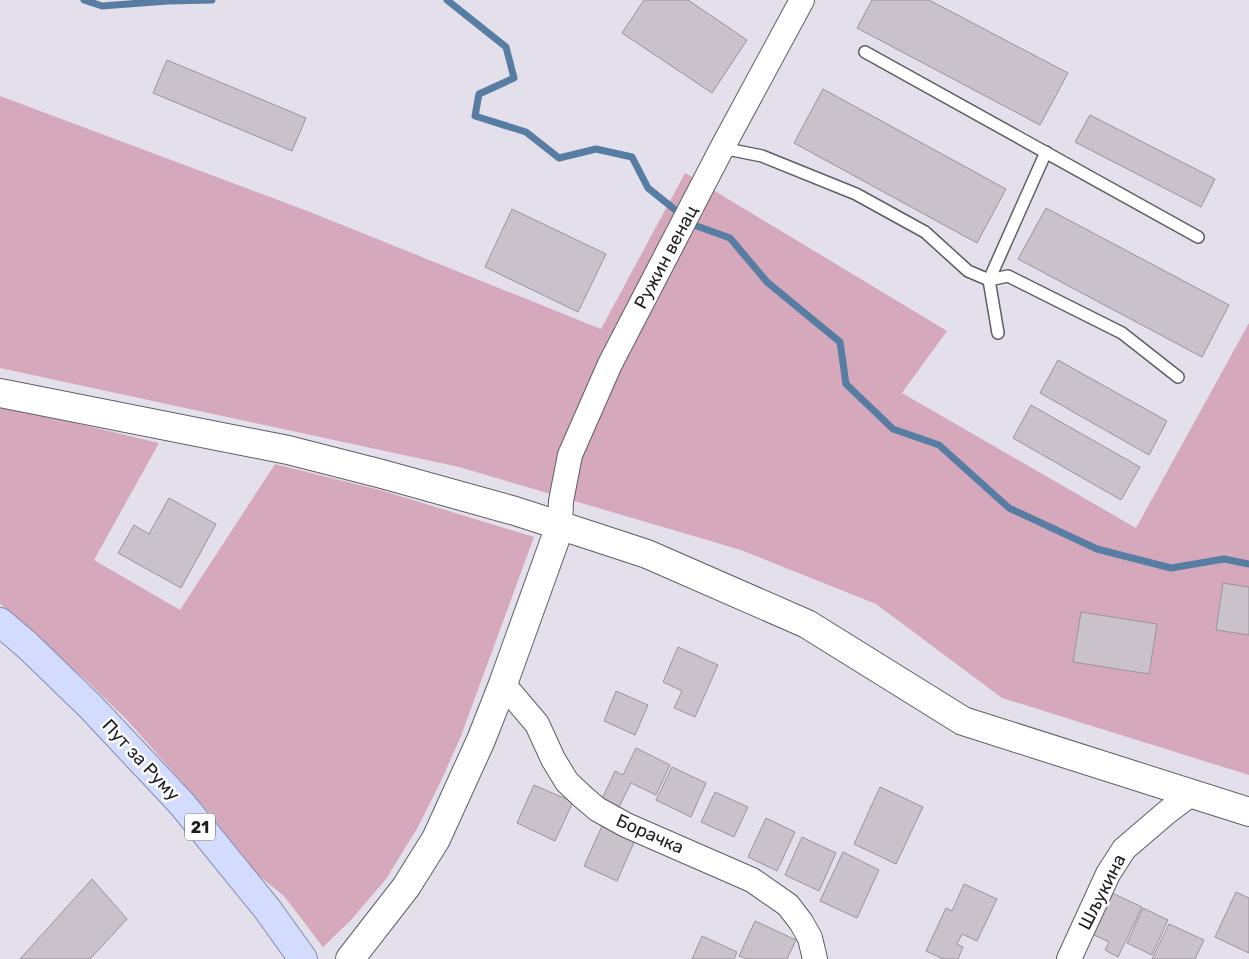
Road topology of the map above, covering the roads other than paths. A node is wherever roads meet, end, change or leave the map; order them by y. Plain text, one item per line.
1 (802, 0) edge
2 (865, 52) dead end
3 (722, 148) junction
4 (1046, 152) junction
5 (1198, 237) dead end
6 (989, 280) junction
7 (998, 333) dead end
8 (1178, 377) dead end
9 (0, 393) edge
10 (560, 526) junction
11 (0, 622) edge
12 (503, 684) junction
13 (1191, 794) junction
14 (1249, 812) edge
15 (302, 958) edge
16 (350, 959) edge
17 (815, 959) edge
18 (1069, 959) edge

1 - 3 street, Ружин венац
2 - 4 lane
3 - 6 lane
3 - 10 street, Ружин венац
4 - 5 lane
4 - 6 lane
6 - 7 lane
6 - 8 lane
9 - 10 main road
10 - 12 main road
10 - 13 main road
11 - 15 main road, Пут за Руму / 21
12 - 16 main road
12 - 17 street, Борачка
13 - 14 main road
13 - 18 street, Шљукина

